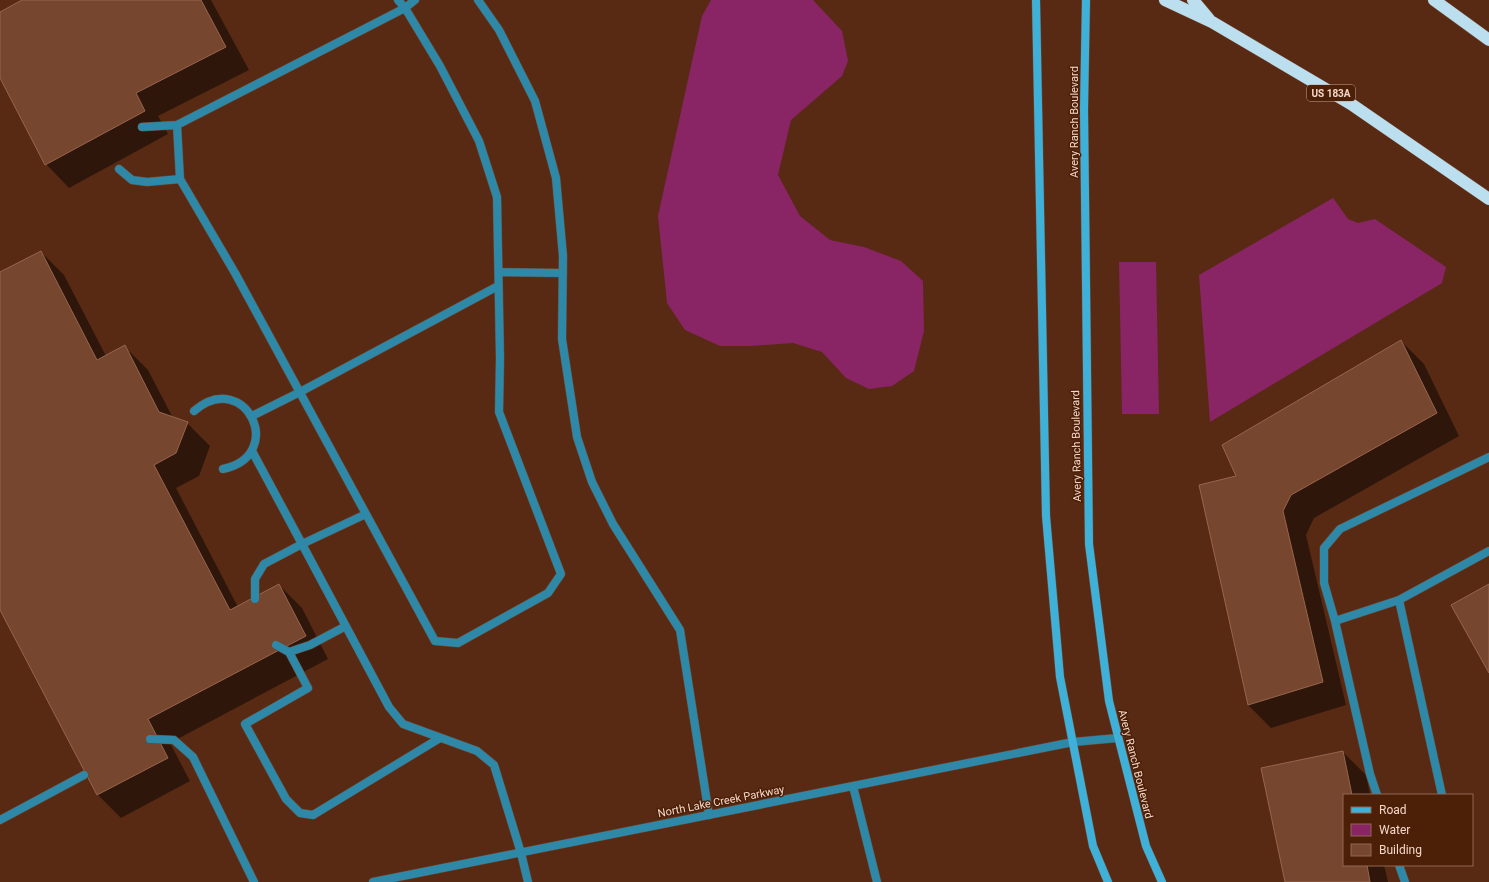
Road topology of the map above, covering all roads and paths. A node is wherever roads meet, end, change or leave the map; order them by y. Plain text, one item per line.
1 (398, 0) edge
2 (415, 0) edge
3 (478, 0) edge
4 (1036, 0) edge
5 (1086, 0) edge
6 (1165, 0) edge
7 (1193, 0) edge
8 (1434, 0) edge
9 (405, 8) junction
10 (1212, 22) junction
11 (1489, 40) edge
12 (177, 125) junction
13 (142, 127) dead end
14 (119, 169) dead end
15 (180, 179) junction
16 (1489, 199) edge
17 (498, 272) junction
18 (563, 273) junction
19 (498, 286) junction
20 (300, 392) junction
21 (194, 412) dead end
22 (252, 416) junction
23 (252, 451) junction
24 (1489, 457) edge
25 (223, 469) dead end
26 (366, 514) junction
27 (302, 544) junction
28 (1489, 551) edge
29 (255, 599) dead end
30 (1399, 600) junction
31 (1335, 621) junction
32 (346, 626) junction
33 (276, 645) dead end
34 (289, 652) junction
35 (440, 738) junction
36 (1118, 738) junction
37 (150, 739) dead end
38 (1073, 742) junction
39 (84, 775) dead end
40 (853, 786) junction
41 (1377, 794) edge
42 (1442, 794) edge
43 (710, 815) junction
44 (0, 820) edge
45 (521, 852) junction
46 (1399, 866) edge
47 (254, 882) edge
48 (373, 882) edge
49 (528, 882) edge
50 (877, 882) edge
51 (1108, 882) edge
52 (1162, 882) edge
53 (1405, 882) edge

1 - 9 street
2 - 9 street
3 - 18 street
4 - 38 main road
5 - 36 main road, Avery Ranch Boulevard
6 - 10 highway, US 183A
7 - 10 highway
8 - 11 highway
9 - 12 street
9 - 17 street
10 - 16 highway, US 183A
12 - 13 street
12 - 15 street
14 - 15 street
15 - 20 street
17 - 18 street
17 - 19 street
18 - 43 street
19 - 20 street
19 - 26 street
20 - 22 street
20 - 26 street
21 - 22 street
22 - 23 street
23 - 25 street
23 - 27 street
24 - 31 street
26 - 27 street
27 - 29 street
27 - 32 street
28 - 30 street
30 - 31 street
30 - 42 street
31 - 41 street
32 - 34 street
32 - 35 street
33 - 34 street
34 - 35 street
35 - 45 street
36 - 38 street, North Lake Creek Parkway
36 - 52 main road, Avery Ranch Boulevard
37 - 47 street
38 - 40 street, North Lake Creek Parkway
38 - 51 main road
39 - 44 street
40 - 43 street, North Lake Creek Parkway
40 - 50 street
43 - 45 street, North Lake Creek Parkway
45 - 48 street, North Lake Creek Parkway
45 - 49 street
46 - 53 street

